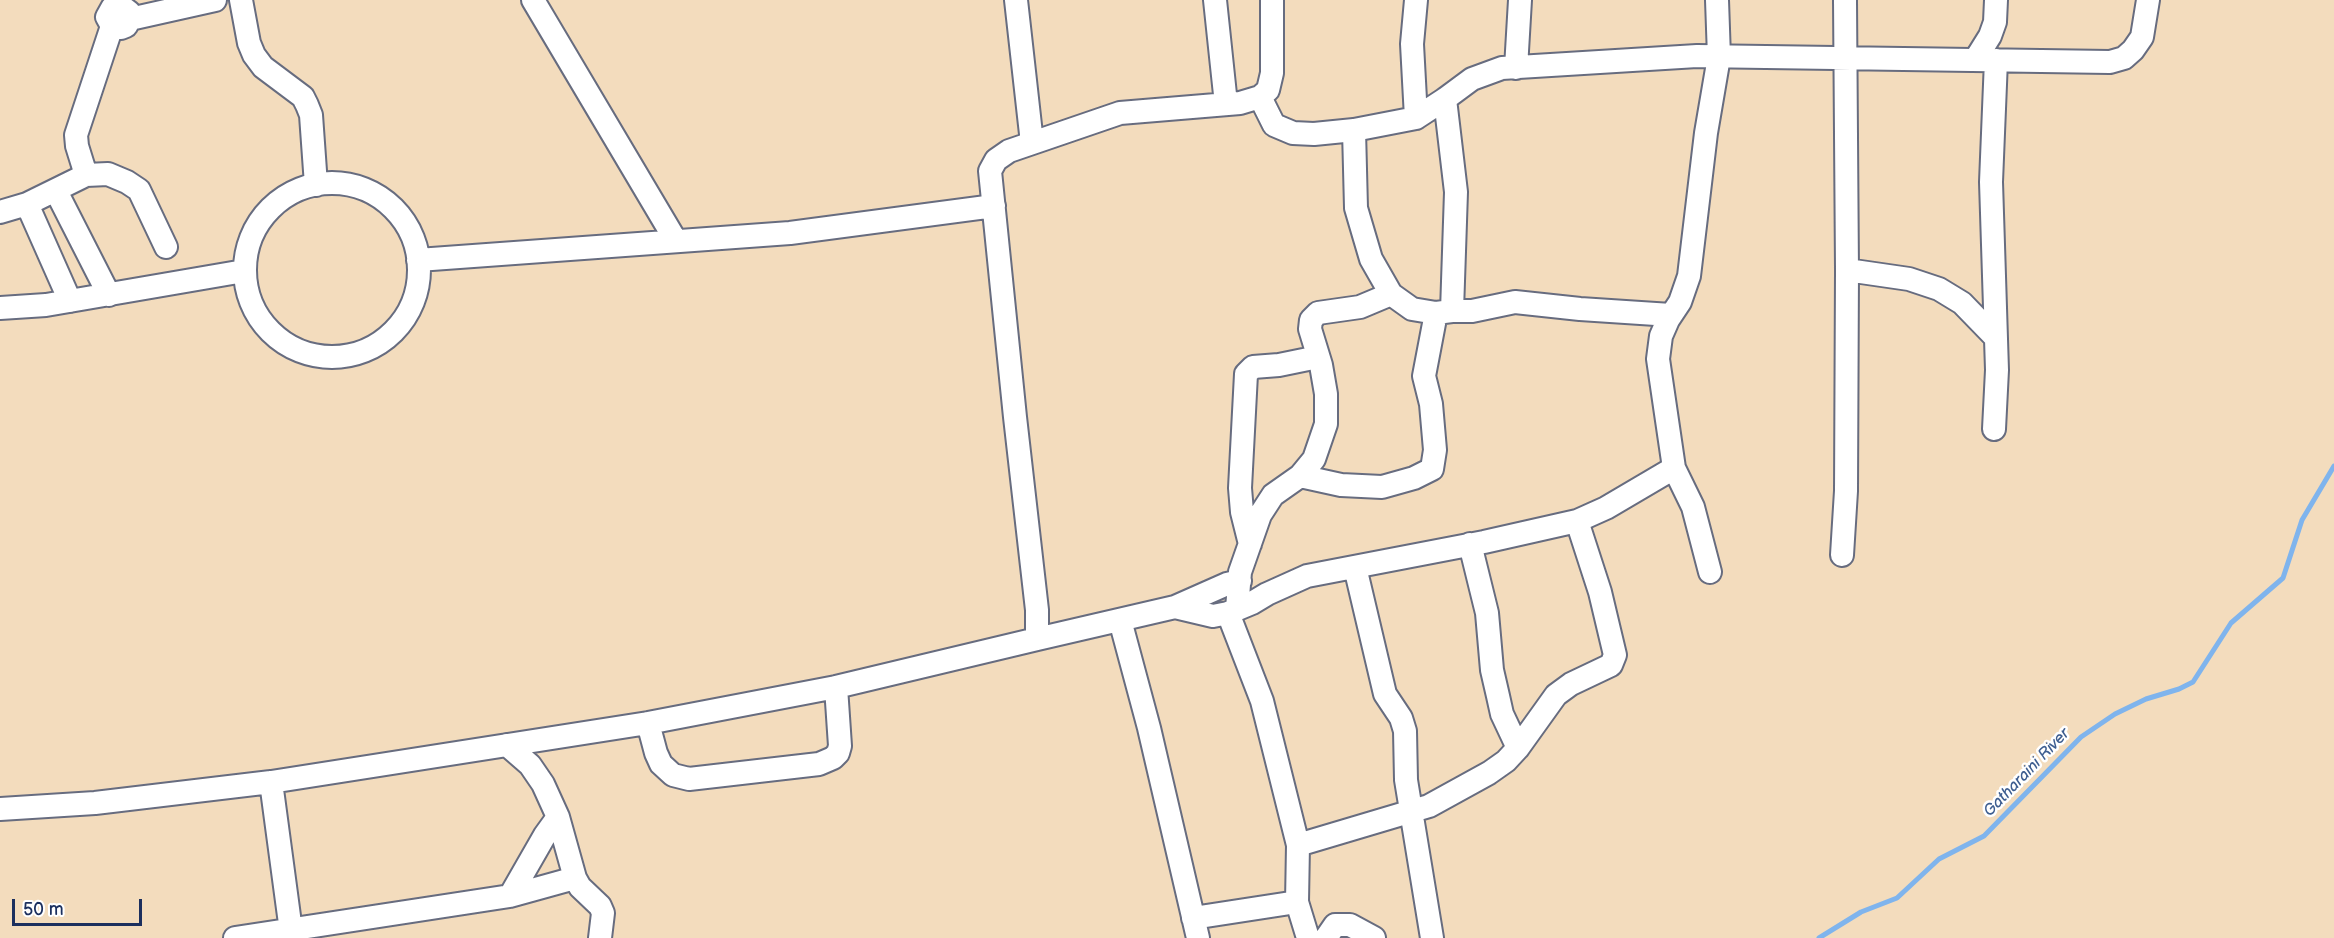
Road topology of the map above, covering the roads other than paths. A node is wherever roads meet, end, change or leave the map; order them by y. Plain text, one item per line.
1 (215, 0) edge
2 (241, 0) edge
3 (533, 0) edge
4 (1016, 0) edge
5 (1215, 0) edge
6 (1272, 0) edge
7 (1416, 0) edge
8 (1520, 0) edge
9 (1718, 0) edge
10 (1845, 0) edge
11 (1996, 0) edge
12 (2148, 0) edge
13 (113, 13) edge
14 (1719, 57) junction
15 (1844, 58) junction
16 (1985, 60) junction
17 (1516, 68) junction
18 (1260, 97) junction
19 (1445, 99) junction
20 (1226, 104) junction
21 (1416, 118) junction
22 (1354, 130) junction
23 (1032, 143) junction
24 (86, 175) junction
25 (316, 185) junction
26 (56, 191) junction
27 (27, 204) junction
28 (994, 206) junction
29 (0, 212) edge
30 (676, 241) junction
31 (166, 247) dead end
32 (418, 260) junction
33 (1847, 270) junction
34 (244, 271) junction
35 (1391, 294) junction
36 (109, 295) junction
37 (70, 301) junction
38 (0, 308) edge
39 (1444, 312) junction
40 (1671, 315) junction
41 (1996, 338) junction
42 (1318, 357) junction
43 (1994, 429) dead end
44 (1674, 468) junction
45 (1300, 476) junction
46 (1240, 488) junction
47 (1269, 501) junction
48 (1577, 521) junction
49 (1250, 544) junction
50 (1470, 544) junction
51 (1842, 555) dead end
52 (1355, 567) junction
53 (1710, 572) dead end
54 (1240, 581) junction
55 (1175, 607) junction
56 (1232, 611) junction
57 (1120, 620) junction
58 (1037, 639) junction
59 (836, 687) junction
60 (648, 723) junction
61 (507, 745) junction
62 (1518, 748) junction
63 (271, 782) junction
64 (0, 809) edge
65 (1411, 812) junction
66 (558, 818) junction
67 (1298, 845) junction
68 (575, 878) junction
69 (510, 896) junction
70 (1297, 903) junction
71 (1195, 928) edge
72 (291, 931) junction
73 (235, 938) edge
74 (600, 938) edge
75 (1308, 938) edge
76 (1326, 938) edge
77 (1374, 938) edge
78 (1432, 938) edge

1 - 13 street
2 - 25 street
3 - 30 street
4 - 23 street
5 - 20 street
6 - 18 street
7 - 21 street
8 - 17 street
9 - 14 street
10 - 15 street
11 - 16 street
12 - 16 street
13 - 24 street
14 - 15 street
14 - 17 street
14 - 40 street
15 - 16 street
15 - 33 street
16 - 41 street
17 - 19 street
18 - 20 street
18 - 22 street
19 - 21 street
19 - 39 street
20 - 23 street
21 - 22 street
22 - 35 street
23 - 28 street
24 - 26 street
24 - 31 street
25 - 32 street
25 - 34 street
26 - 27 street
26 - 36 street
27 - 29 street
27 - 37 street
28 - 30 street
28 - 58 street
30 - 32 street
32 - 34 street
33 - 41 street
33 - 51 street
34 - 36 street
35 - 39 street
35 - 42 street
36 - 37 street
37 - 38 street
39 - 40 street
39 - 45 street
40 - 44 street
41 - 43 street
42 - 45 street
42 - 46 street
44 - 48 street
44 - 53 street
45 - 47 street
46 - 47 street
46 - 49 street
47 - 49 street
48 - 50 street
48 - 62 street
49 - 54 street
50 - 52 street
50 - 62 street
52 - 56 street
52 - 65 street
54 - 55 street
54 - 56 street
55 - 56 street
55 - 57 street
56 - 67 street
57 - 58 street
57 - 71 street
58 - 59 street
59 - 60 street
59 - 60 street
60 - 61 street
61 - 63 street
61 - 66 street
62 - 65 street
63 - 64 street
63 - 72 street
65 - 67 street
65 - 78 street
66 - 68 street
66 - 69 street
67 - 70 street
68 - 69 street
68 - 74 street
69 - 72 street
70 - 71 street
70 - 75 street
72 - 73 street
76 - 77 street

